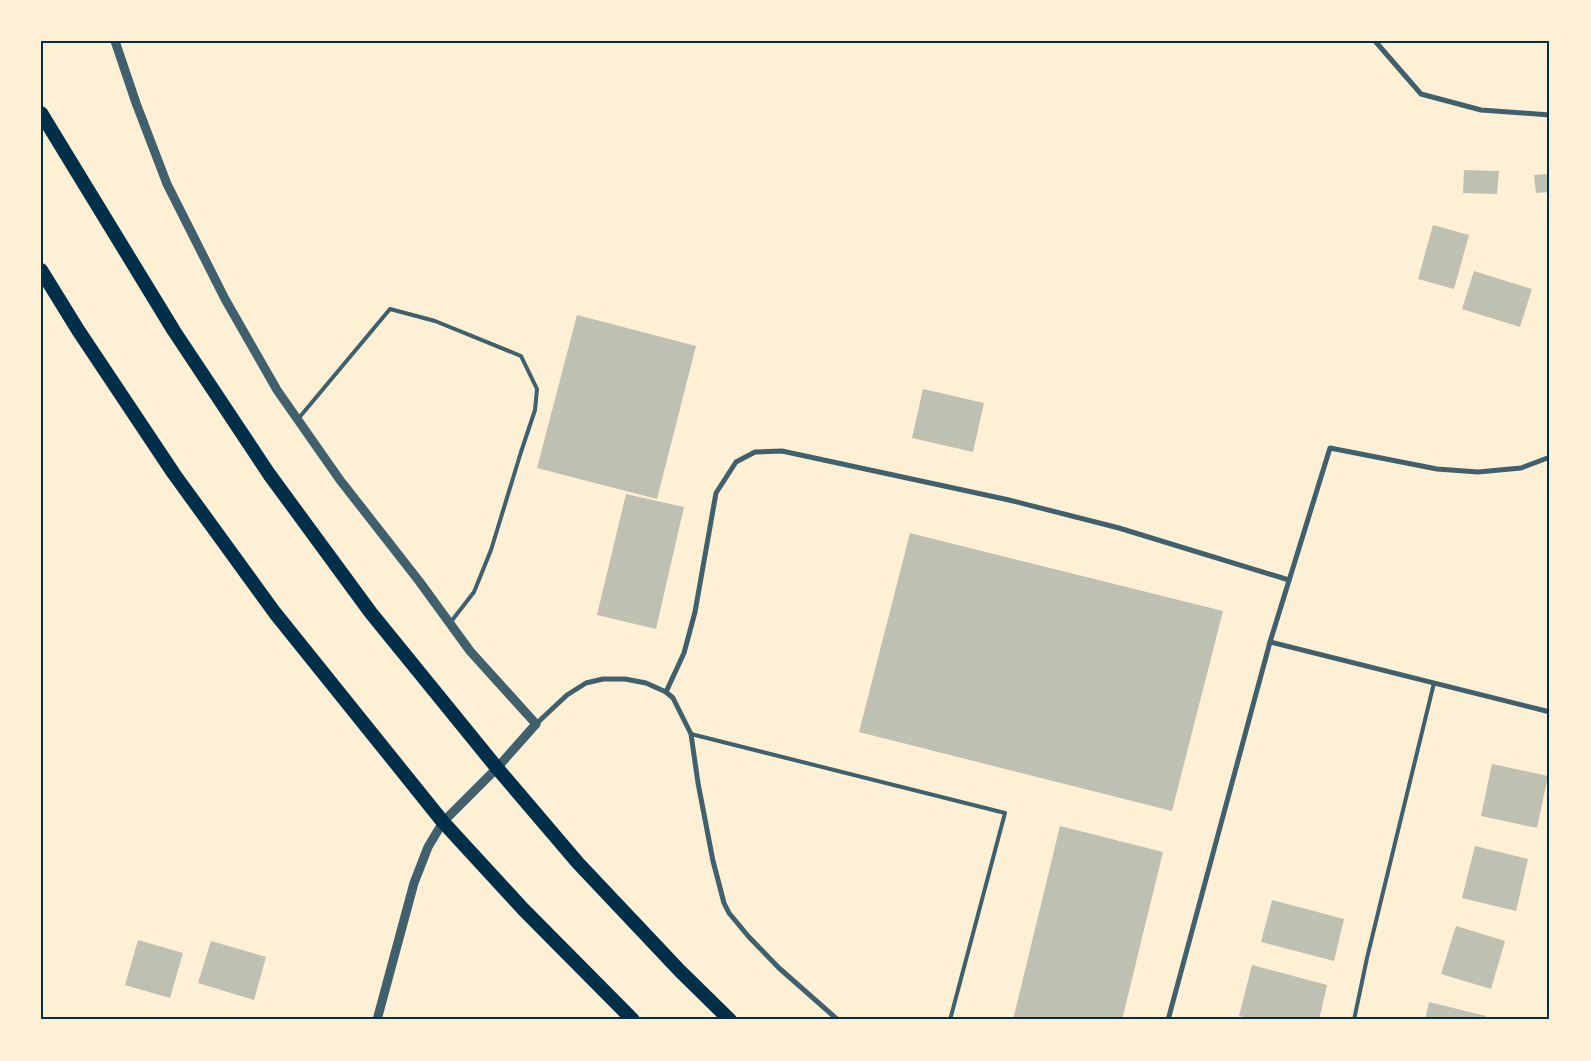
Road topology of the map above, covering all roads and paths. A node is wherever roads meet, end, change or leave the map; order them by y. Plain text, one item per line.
1 (115, 41) edge
2 (1375, 41) edge
3 (41, 113) edge
4 (1550, 115) edge
5 (41, 270) edge
6 (298, 420) junction
7 (1550, 457) edge
8 (1290, 580) junction
9 (450, 623) junction
10 (1270, 642) junction
11 (1434, 683) junction
12 (666, 692) junction
13 (1550, 712) edge
14 (536, 724) junction
15 (691, 734) junction
16 (497, 768) junction
17 (443, 822) junction
18 (377, 1020) edge
19 (633, 1020) edge
20 (730, 1020) edge
21 (838, 1020) edge
22 (950, 1020) edge
23 (1168, 1020) edge
24 (1354, 1020) edge

1 - 6 street
2 - 4 street
3 - 16 highway
5 - 17 highway
6 - 9 street
6 - 9 lane
7 - 8 street
8 - 10 street
8 - 12 street
9 - 14 street
10 - 11 street
10 - 23 street
11 - 13 street
11 - 24 lane
12 - 14 street
12 - 15 street
14 - 16 street
15 - 21 street
15 - 22 lane
16 - 17 street
16 - 20 highway
17 - 18 street
17 - 19 highway

